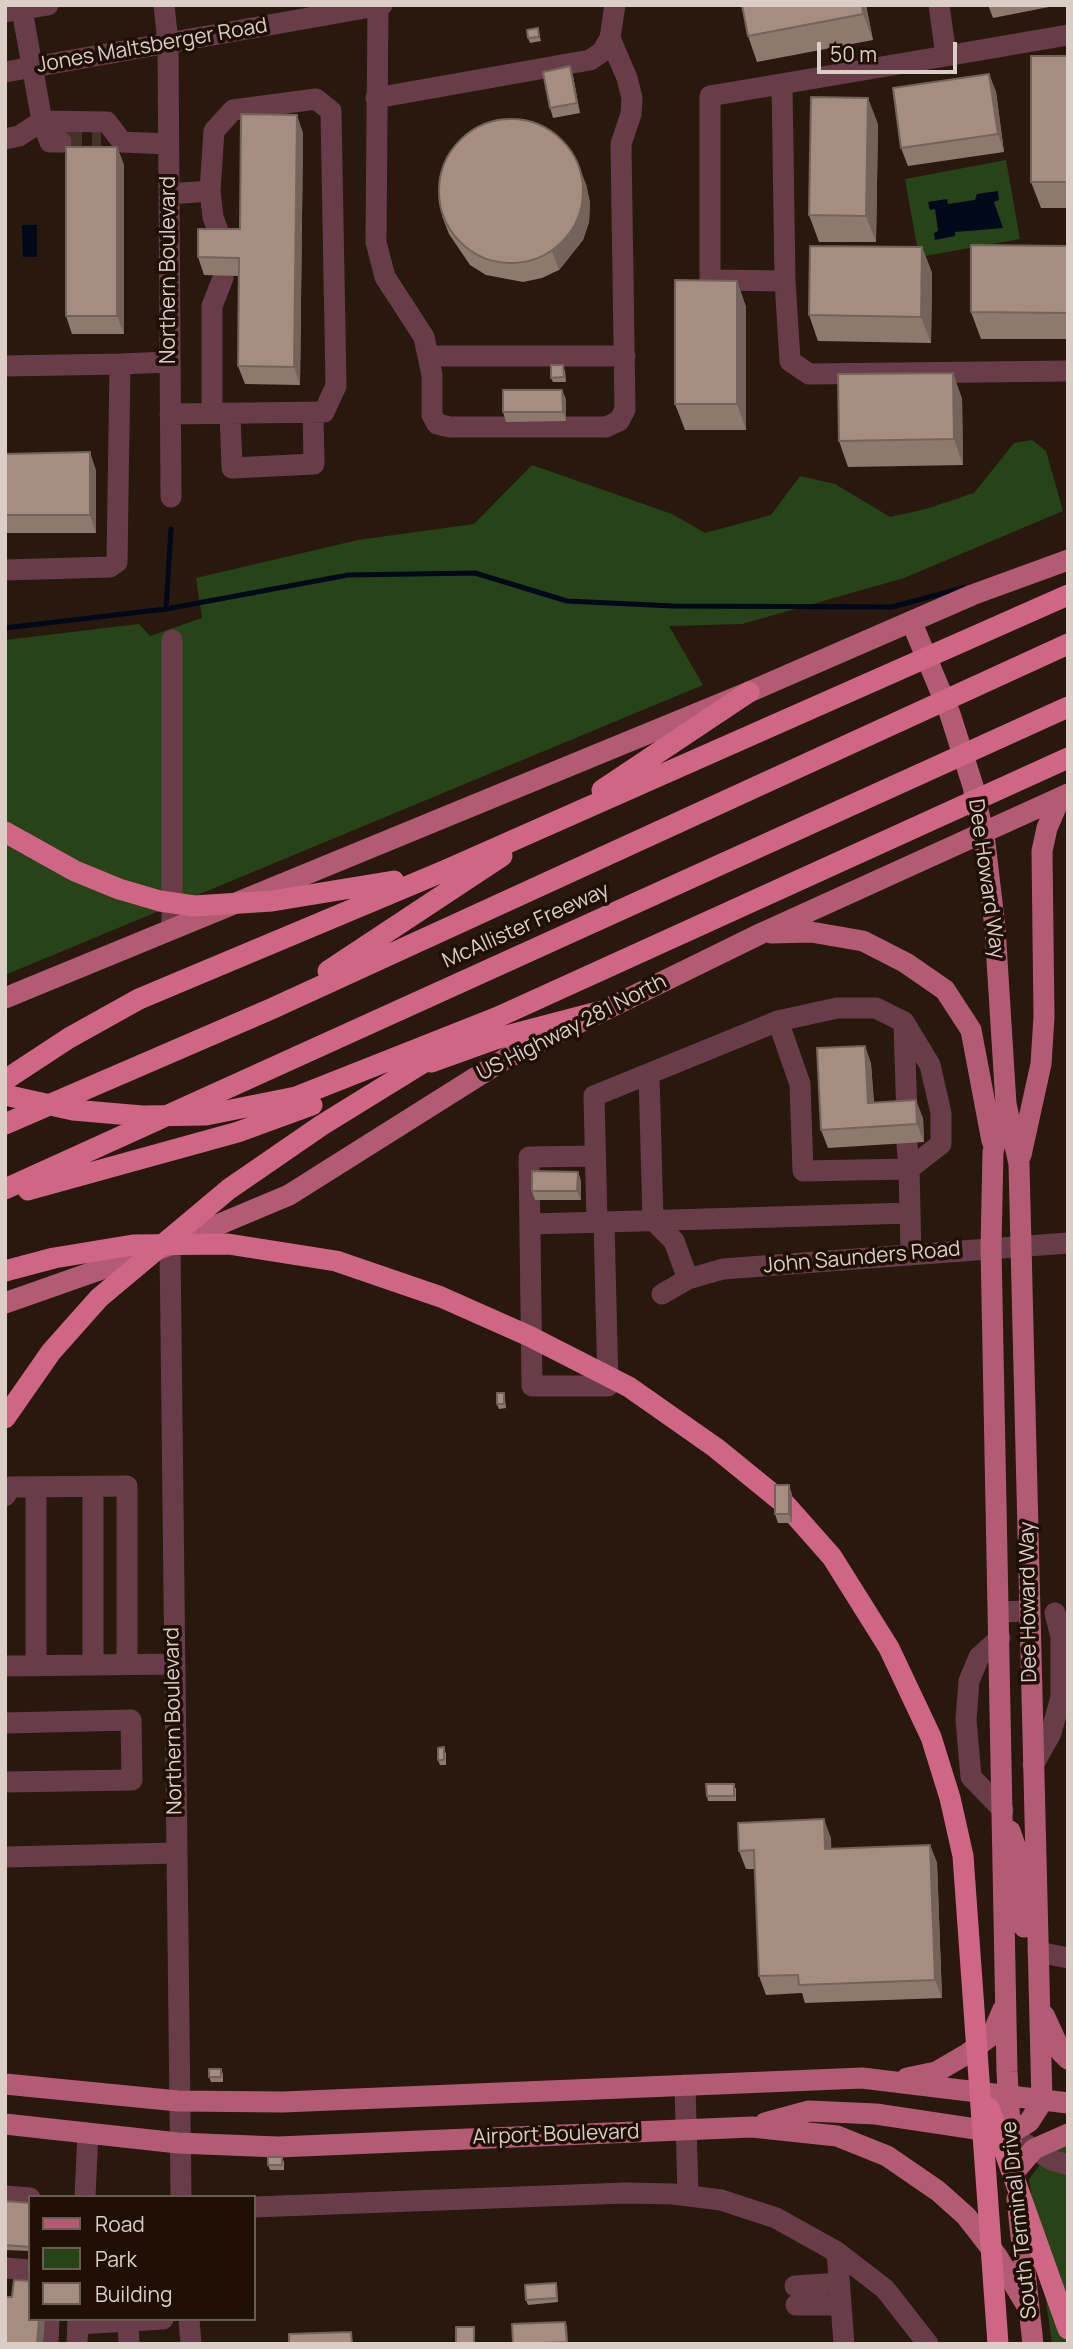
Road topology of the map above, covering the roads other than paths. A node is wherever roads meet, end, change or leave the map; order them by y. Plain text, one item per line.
1 (48, 5) edge
2 (164, 5) edge
3 (615, 5) edge
4 (939, 5) edge
5 (379, 6) edge
6 (14, 11) edge
7 (1068, 35) edge
8 (610, 38) junction
9 (168, 43) junction
10 (946, 56) junction
11 (30, 68) junction
12 (5, 72) edge
13 (782, 84) junction
14 (376, 98) junction
15 (42, 121) junction
16 (5, 139) edge
17 (61, 142) dead end
18 (168, 144) junction
19 (210, 191) junction
20 (169, 194) junction
21 (222, 242) edge
22 (223, 278) edge
23 (785, 281) junction
24 (430, 356) junction
25 (625, 356) junction
26 (170, 362) junction
27 (120, 364) junction
28 (5, 366) edge
29 (1068, 371) edge
30 (313, 412) junction
31 (221, 413) junction
32 (170, 414) junction
33 (171, 497) dead end
34 (1068, 560) edge
35 (5, 570) edge
36 (1068, 595) edge
37 (912, 623) junction
38 (172, 640) dead end
39 (1068, 644) edge
40 (749, 692) junction
41 (1068, 707) edge
42 (1068, 758) edge
43 (1064, 796) edge
44 (5, 832) edge
45 (444, 871) junction
46 (172, 929) junction
47 (762, 933) junction
48 (5, 998) edge
49 (271, 1009) junction
50 (598, 1012) junction
51 (498, 1017) junction
52 (778, 1021) junction
53 (904, 1022) junction
54 (649, 1074) junction
55 (5, 1080) edge
56 (5, 1096) edge
57 (1006, 1104) junction
58 (907, 1119) edge
59 (5, 1124) edge
60 (908, 1144) edge
61 (993, 1152) junction
62 (596, 1156) junction
63 (1019, 1164) junction
64 (909, 1169) junction
65 (5, 1189) edge
66 (5, 1196) edge
67 (910, 1213) junction
68 (653, 1220) junction
69 (600, 1222) junction
70 (530, 1224) junction
71 (1068, 1243) edge
72 (170, 1245) junction
73 (1021, 1245) junction
74 (991, 1247) junction
75 (911, 1254) junction
76 (5, 1271) edge
77 (688, 1279) junction
78 (662, 1294) dead end
79 (11, 1300) edge
80 (5, 1418) edge
81 (36, 1487) junction
82 (93, 1487) junction
83 (5, 1496) edge
84 (1061, 1609) edge
85 (1000, 1612) junction
86 (1029, 1613) junction
87 (1000, 1638) junction
88 (127, 1664) junction
89 (173, 1664) junction
90 (93, 1665) junction
91 (5, 1666) edge
92 (36, 1666) junction
93 (5, 1723) edge
94 (1033, 1765) junction
95 (5, 1782) edge
96 (1003, 1811) junction
97 (175, 1853) junction
98 (5, 1857) edge
99 (1038, 1952) junction
100 (1068, 1958) edge
101 (1006, 2000) junction
102 (1039, 2004) junction
103 (1068, 2059) edge
104 (978, 2076) junction
105 (891, 2082) junction
106 (5, 2084) edge
107 (685, 2085) junction
108 (1008, 2097) junction
109 (178, 2101) junction
110 (1042, 2102) junction
111 (1068, 2104) edge
112 (5, 2124) edge
113 (752, 2127) junction
114 (685, 2130) junction
115 (88, 2133) junction
116 (1009, 2134) junction
117 (1068, 2134) edge
118 (178, 2143) junction
119 (1034, 2149) junction
120 (1068, 2165) edge
121 (1014, 2172) junction
122 (85, 2195) edge
123 (181, 2195) edge
124 (5, 2196) edge
125 (688, 2196) junction
126 (28, 2198) edge
127 (256, 2207) edge
128 (837, 2252) junction
129 (5, 2268) edge
130 (28, 2270) edge
131 (839, 2283) junction
132 (841, 2305) junction
133 (1031, 2314) junction
134 (49, 2321) edge
135 (128, 2321) joint
136 (189, 2321) edge
137 (77, 2329) edge
138 (1068, 2329) edge
139 (48, 2344) edge
140 (129, 2344) edge
141 (191, 2344) edge
142 (844, 2344) edge
143 (929, 2344) edge
144 (999, 2344) edge
145 (1033, 2344) edge

1 - 6 street
2 - 9 street, Northern Boulevard
3 - 8 street
4 - 10 street
5 - 9 street, Jones Maltsberger Road
5 - 14 street
6 - 11 street
7 - 10 street
8 - 14 street
8 - 25 street
9 - 11 street, Jones Maltsberger Road
9 - 18 street, Northern Boulevard
10 - 13 street
11 - 12 street, Jones Maltsberger Road
11 - 15 street
13 - 23 street
13 - 23 street
14 - 24 street
15 - 16 street
15 - 17 street
15 - 18 street
18 - 20 street, Northern Boulevard
19 - 20 street
19 - 21 street
19 - 30 street
20 - 26 street, Northern Boulevard
22 - 31 street
23 - 29 street
24 - 25 street
24 - 25 street
26 - 27 street
26 - 32 street, Northern Boulevard
27 - 28 street
27 - 35 street
30 - 31 street
30 - 31 street
31 - 32 street
32 - 33 street, Northern Boulevard
34 - 37 main road
36 - 45 highway
37 - 40 main road
37 - 57 main road, Dee Howard Way
38 - 46 street
39 - 49 highway, McAllister Freeway
40 - 46 main road
40 - 49 highway
41 - 65 highway, McAllister Freeway
42 - 51 highway
43 - 47 main road, US Highway 281 North
43 - 63 main road
44 - 45 highway
45 - 55 highway
46 - 48 main road
47 - 50 main road, US Highway 281 North
47 - 61 main road
49 - 59 highway, McAllister Freeway
50 - 66 highway
50 - 72 main road, US Highway 281 North
51 - 56 highway
51 - 80 highway
52 - 53 street
52 - 54 street
52 - 64 street
53 - 58 street
53 - 64 street
54 - 62 street
54 - 68 street
57 - 61 main road, Dee Howard Way
57 - 63 main road, Dee Howard Way
60 - 64 street
61 - 74 main road, Dee Howard Way
62 - 69 street
62 - 70 street
63 - 73 main road, Dee Howard Way
64 - 67 street
67 - 68 street
67 - 75 street
68 - 69 street
68 - 77 street
69 - 70 street
69 - 70 street
71 - 73 street, John Saunders Road
72 - 79 main road, US Highway 281 North
72 - 89 street, Northern Boulevard
73 - 74 street, John Saunders Road
73 - 86 main road, Dee Howard Way
74 - 75 street, John Saunders Road
74 - 85 main road, Dee Howard Way
75 - 77 street, John Saunders Road
76 - 104 highway
77 - 78 street, John Saunders Road
81 - 82 street
81 - 83 street
81 - 92 street
82 - 88 street
82 - 90 street
84 - 86 street
84 - 94 street
85 - 86 street
85 - 87 main road, Dee Howard Way
86 - 94 main road, Dee Howard Way
87 - 96 main road, Dee Howard Way
87 - 96 street
88 - 89 street
88 - 90 street
89 - 97 street, Northern Boulevard
90 - 92 street
91 - 92 street
93 - 95 street
94 - 99 main road, Dee Howard Way
96 - 99 main road
96 - 101 main road, Dee Howard Way
97 - 98 street
97 - 109 street, Northern Boulevard
99 - 100 street
99 - 102 main road, Dee Howard Way
101 - 105 main road
101 - 108 main road, Dee Howard Way
102 - 103 main road
102 - 110 main road, Dee Howard Way
104 - 138 highway
104 - 144 highway
105 - 107 main road, Airport Boulevard
105 - 108 main road, Airport Boulevard
106 - 109 main road, Airport Boulevard
107 - 109 main road, Airport Boulevard
107 - 114 street
108 - 110 main road, Airport Boulevard
108 - 116 main road, South Terminal Drive
109 - 118 street, Northern Boulevard
110 - 111 main road, Airport Boulevard
110 - 116 main road
112 - 115 main road, Airport Boulevard
113 - 114 main road, Airport Boulevard
113 - 116 main road
113 - 133 main road, Airport Boulevard
114 - 118 main road, Airport Boulevard
114 - 125 street
115 - 118 main road, Airport Boulevard
115 - 122 street
116 - 119 street
116 - 121 main road, South Terminal Drive
117 - 119 main road
118 - 123 street, Northern Boulevard
119 - 120 street
119 - 121 main road
121 - 133 main road, South Terminal Drive
124 - 126 street
125 - 127 street
125 - 128 street
128 - 131 street
128 - 143 street
129 - 130 street
131 - 132 street
131 - 132 street
132 - 142 street
133 - 145 main road, South Terminal Drive
134 - 139 street
135 - 137 street
135 - 140 street
136 - 141 street

